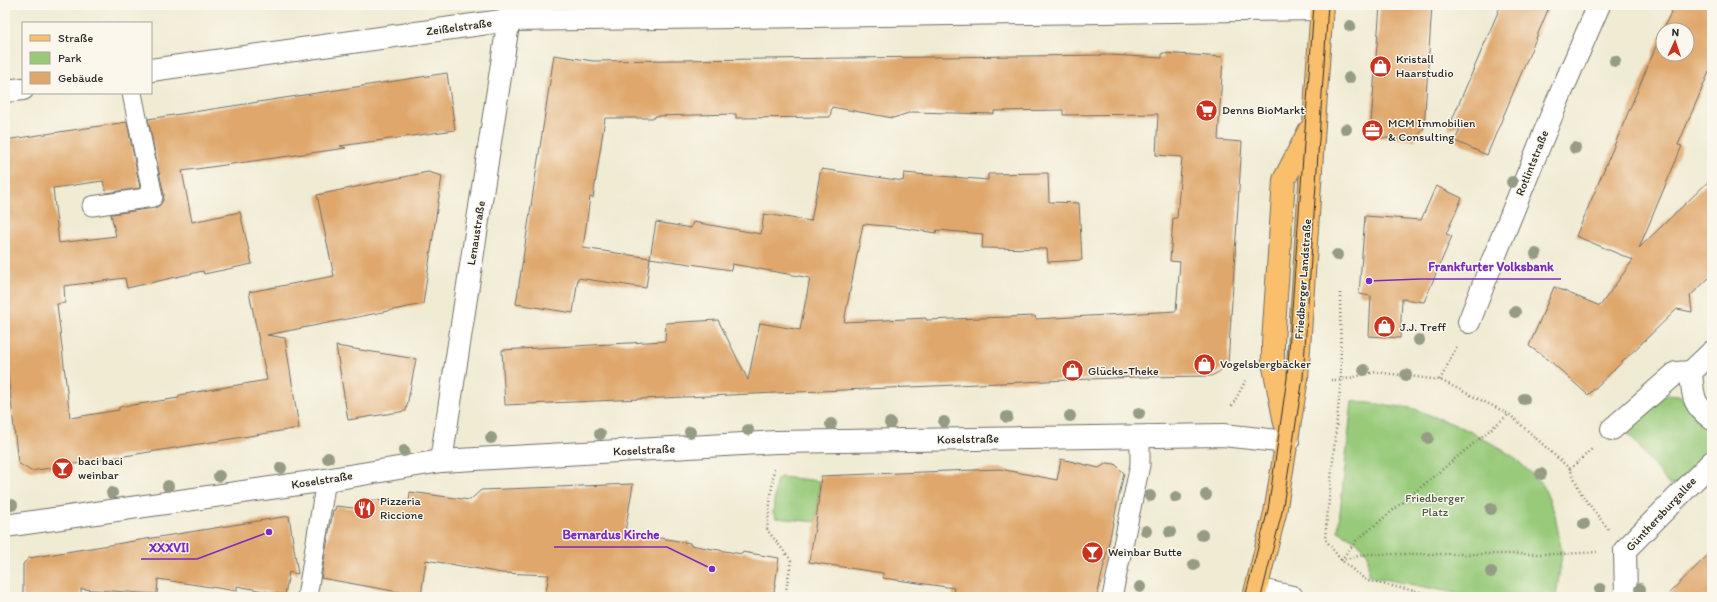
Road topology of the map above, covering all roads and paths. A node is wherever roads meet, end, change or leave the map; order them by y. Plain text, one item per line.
1 (1599, 5) edge
2 (1322, 7) edge
3 (510, 12) edge
4 (152, 70) edge
5 (22, 88) edge
6 (5, 91) edge
7 (132, 94) edge
8 (92, 206) dead end
9 (1340, 293) dead end
10 (1469, 322) joint
11 (1712, 352) edge
12 (1691, 372) junction
13 (1248, 376) dead end
14 (1331, 380) dead end
15 (1341, 380) junction
16 (1440, 380) junction
17 (1232, 406) dead end
18 (1509, 414) junction
19 (1712, 419) edge
20 (1612, 429) dead end
21 (1140, 437) junction
22 (776, 442) junction
23 (1288, 442) junction
24 (440, 461) junction
25 (1712, 462) edge
26 (326, 480) junction
27 (5, 526) edge
28 (1624, 550) junction
29 (1340, 560) junction
30 (1255, 593) edge
31 (307, 597) edge
32 (785, 597) edge
33 (1112, 597) edge
34 (1292, 597) edge
35 (1445, 597) edge
36 (1626, 597) edge

1 - 10 street, Rotlintstraße
2 - 3 street, Zeißelstraße
2 - 23 main road, Friedberger Landstraße
3 - 4 street, Zeißelstraße
3 - 24 street, Lenaustraße
5 - 6 street
7 - 8 lane
9 - 15 path
10 - 16 path
11 - 12 street
12 - 19 street
12 - 20 street
13 - 17 path
14 - 15 path
15 - 16 path
15 - 29 path
16 - 18 path
18 - 28 path
18 - 29 path
21 - 22 street, Koselstraße
21 - 23 street, Koselstraße
21 - 33 lane
22 - 24 street, Koselstraße
22 - 32 path
23 - 30 main road, Friedberger Landstraße
24 - 26 street, Koselstraße
25 - 28 street, Günthersburgallee
26 - 27 street, Koselstraße
26 - 31 lane
28 - 29 path
28 - 36 street, Günthersburgallee
29 - 35 path
30 - 34 street

